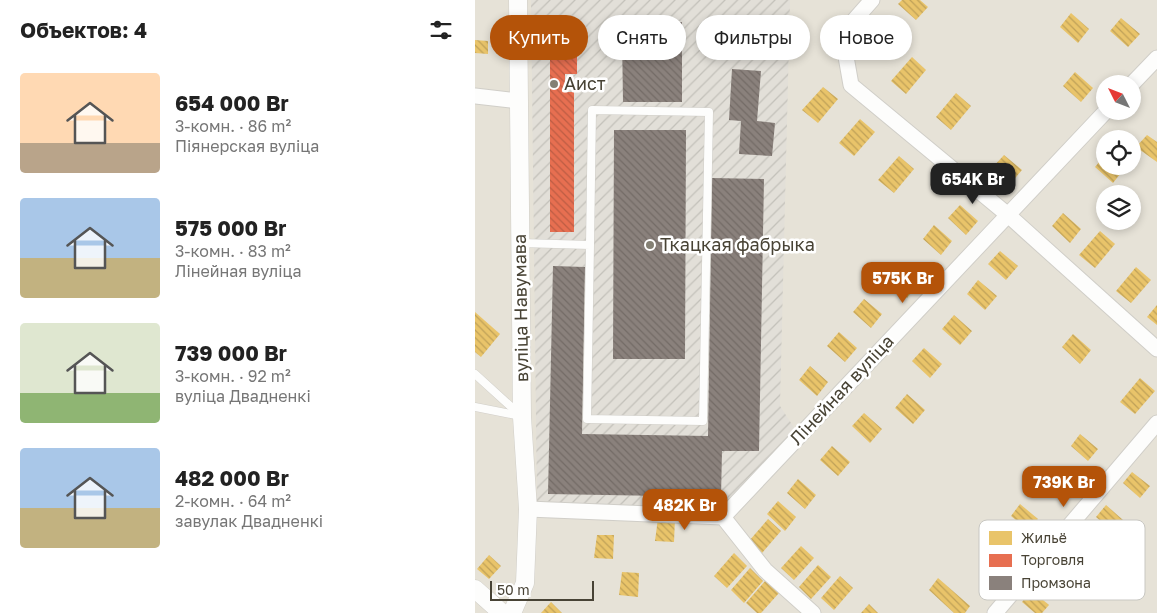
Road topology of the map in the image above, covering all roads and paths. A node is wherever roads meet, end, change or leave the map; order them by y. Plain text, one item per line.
1 (518, 0) edge
2 (872, 0) edge
3 (1157, 58) edge
4 (1141, 75) edge
5 (475, 96) edge
6 (519, 102) junction
7 (1098, 120) edge
8 (1009, 215) junction
9 (521, 243) junction
10 (590, 245) junction
11 (1157, 349) edge
12 (475, 374) edge
13 (475, 407) edge
14 (523, 417) junction
15 (1157, 423) edge
16 (528, 509) junction
17 (723, 518) junction
18 (1074, 520) edge
19 (475, 589) edge
20 (1006, 600) edge
21 (502, 613) edge
22 (512, 613) edge
23 (813, 613) edge
24 (995, 613) edge

1 - 6 street, вуліца Навумава
2 - 8 street
3 - 4 street
5 - 6 street
6 - 9 street, вуліца Навумава
7 - 8 street, Лінейная вуліца
8 - 11 street
8 - 17 street, Лінейная вуліца
9 - 10 lane
9 - 14 street, вуліца Навумава
10 - 10 lane
12 - 14 lane
13 - 14 lane
14 - 16 street, вуліца Навумава
15 - 18 street
16 - 17 street
16 - 22 street, вуліца Навумава
17 - 23 street
19 - 21 street
20 - 24 street

